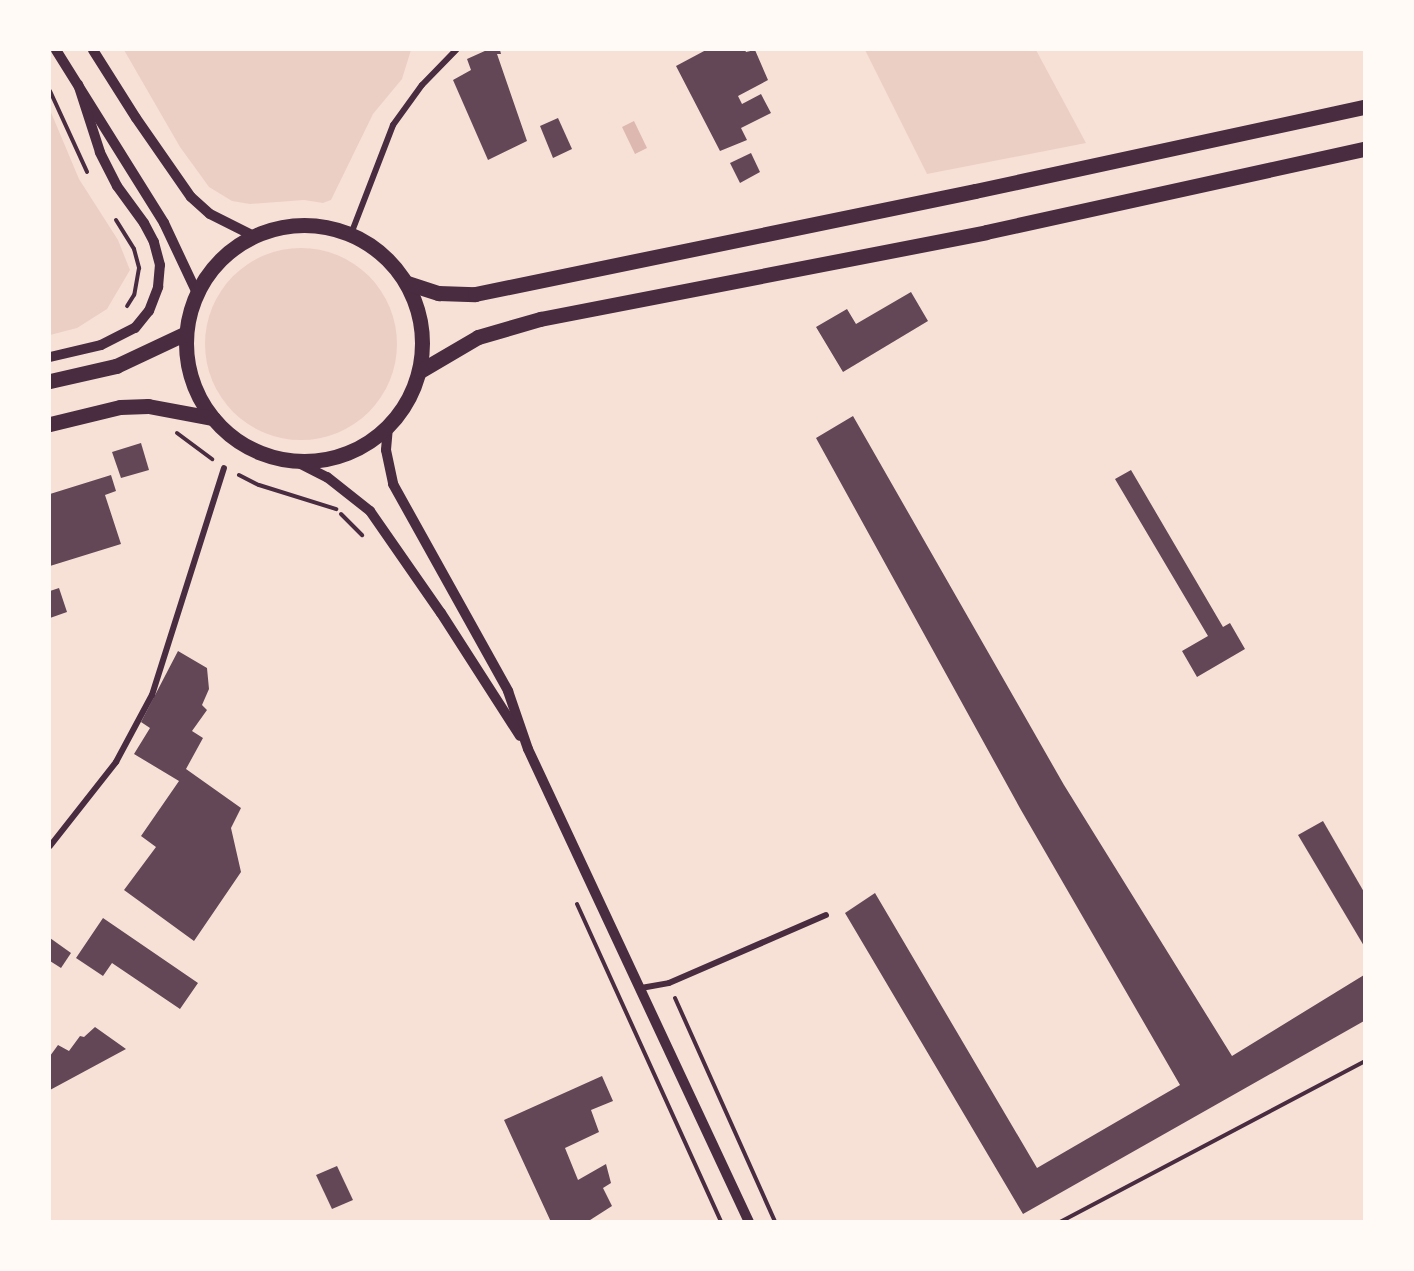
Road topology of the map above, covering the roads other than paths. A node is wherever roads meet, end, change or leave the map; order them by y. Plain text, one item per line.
1 (56, 50) edge
2 (93, 50) edge
3 (456, 50) edge
4 (78, 84) junction
5 (1365, 107) edge
6 (1365, 148) edge
7 (351, 234) junction
8 (254, 236) junction
9 (407, 283) junction
10 (197, 293) junction
11 (186, 333) junction
12 (50, 357) edge
13 (420, 371) junction
14 (50, 381) edge
15 (213, 418) junction
16 (50, 424) edge
17 (388, 427) junction
18 (293, 460) junction
19 (224, 468) road end
20 (528, 749) junction
21 (50, 846) edge
22 (826, 915) dead end
23 (641, 988) junction
24 (749, 1221) edge

1 - 4 street
2 - 8 street
3 - 7 street
4 - 10 street
4 - 12 street
5 - 9 main road
6 - 13 main road
7 - 8 main road
7 - 9 main road
8 - 10 main road
9 - 13 main road
10 - 11 main road
11 - 14 main road
11 - 15 main road
13 - 17 main road
15 - 16 main road
15 - 18 main road
17 - 18 main road
17 - 20 street
18 - 20 street
19 - 21 street
20 - 23 street
22 - 23 street
23 - 24 street

